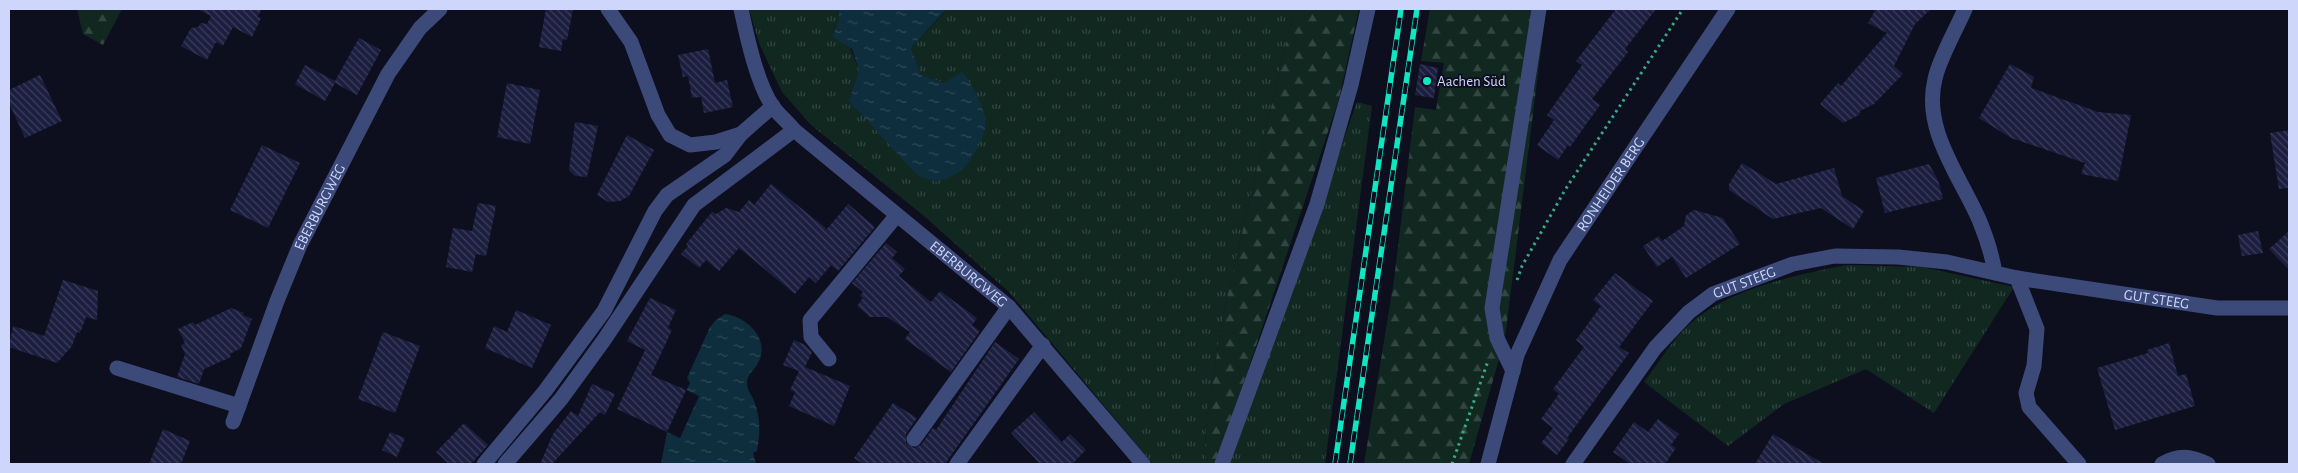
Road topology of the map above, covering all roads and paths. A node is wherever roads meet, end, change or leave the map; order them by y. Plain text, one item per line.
1 (440, 9) edge
2 (608, 9) edge
3 (741, 9) edge
4 (1368, 9) edge
5 (1539, 9) edge
6 (1683, 9) edge
7 (1728, 9) edge
8 (1965, 9) edge
9 (773, 106) junction
10 (794, 130) junction
11 (741, 134) junction
12 (897, 216) junction
13 (1995, 273) junction
14 (2017, 278) junction
15 (1515, 284) dead end
16 (1009, 307) junction
17 (2289, 308) edge
18 (1497, 338) junction
19 (1043, 345) junction
20 (829, 360) dead end
21 (117, 368) dead end
22 (1512, 371) junction
23 (239, 406) junction
24 (233, 422) dead end
25 (914, 439) dead end
26 (484, 464) edge
27 (505, 464) edge
28 (957, 464) edge
29 (1143, 464) edge
30 (1222, 464) edge
31 (1452, 464) edge
32 (1488, 464) edge
33 (1572, 464) edge
34 (2080, 464) edge
35 (2162, 464) edge
36 (2208, 464) edge

1 - 23 street, EBERBURGWEG
2 - 11 street
3 - 9 street, EBERBURGWEG
4 - 30 street
5 - 18 street
6 - 15 path
7 - 22 street, RONHEIDER BERG
8 - 13 street
9 - 10 street, EBERBURGWEG
9 - 11 street
10 - 12 street, EBERBURGWEG
10 - 27 street
11 - 26 street
12 - 16 street, EBERBURGWEG
12 - 20 street
13 - 14 street, GUT STEEG
13 - 33 street, GUT STEEG
14 - 17 street, GUT STEEG
14 - 34 street
16 - 19 street, EBERBURGWEG
16 - 25 street
18 - 22 street
18 - 31 path
19 - 28 street
19 - 29 street, EBERBURGWEG
21 - 23 street
22 - 32 street, RONHEIDER BERG
23 - 24 street, EBERBURGWEG
35 - 36 street

